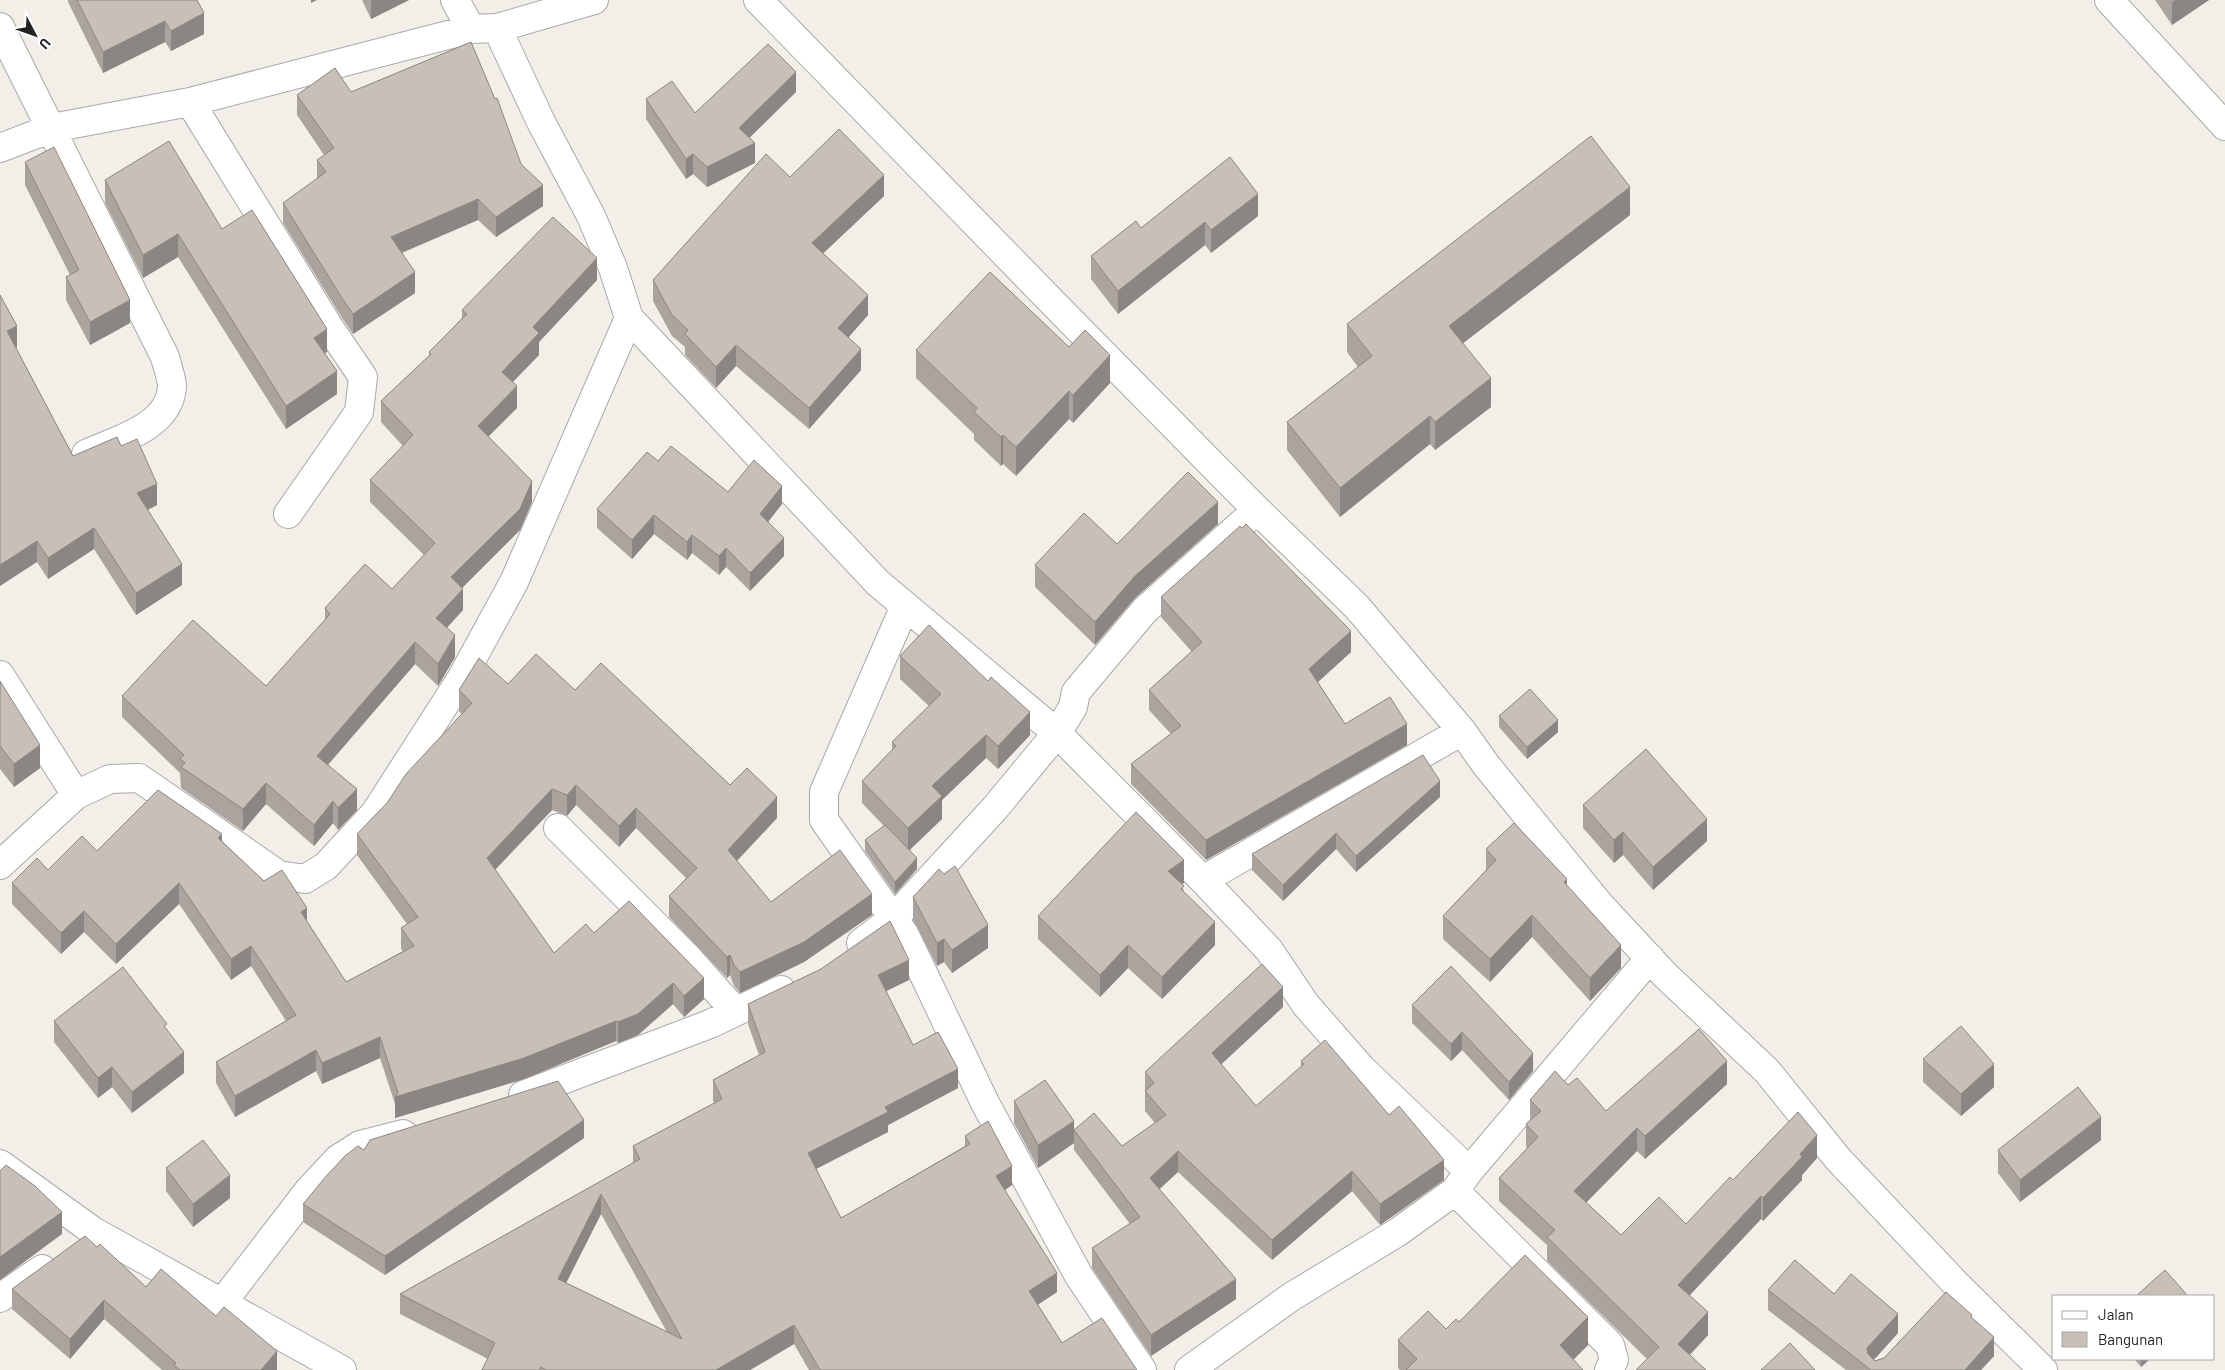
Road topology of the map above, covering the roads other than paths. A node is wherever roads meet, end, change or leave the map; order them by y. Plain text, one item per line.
1 (455, 0) edge
2 (594, 0) edge
3 (758, 0) edge
4 (2109, 0) edge
5 (0, 27) edge
6 (484, 29) junction
7 (190, 102) junction
8 (2225, 126) edge
9 (52, 128) junction
10 (0, 148) edge
11 (629, 318) junction
12 (86, 454) edge
13 (1257, 510) junction
14 (288, 514) dead end
15 (905, 606) junction
16 (0, 675) edge
17 (1462, 731) junction
18 (1057, 733) junction
19 (76, 795) junction
20 (558, 828) dead end
21 (0, 865) edge
22 (1203, 880) junction
23 (894, 918) junction
24 (840, 957) edge
25 (1650, 958) junction
26 (804, 980) edge
27 (735, 1011) junction
28 (501, 1102) edge
29 (428, 1126) edge
30 (0, 1164) edge
31 (1461, 1181) junction
32 (93, 1231) junction
33 (0, 1298) edge
34 (222, 1303) junction
35 (342, 1370) edge
36 (1142, 1370) edge
37 (1189, 1370) edge
38 (1608, 1370) edge
39 (2043, 1370) edge

1 - 6 street
2 - 6 street
3 - 13 street
4 - 8 street
5 - 9 street
6 - 7 street
6 - 11 street
7 - 9 street
7 - 14 street
9 - 10 street
9 - 12 street
11 - 15 street
11 - 19 street
13 - 17 street
13 - 18 street
15 - 18 street
15 - 23 street
16 - 19 street
17 - 22 street
17 - 25 street
18 - 22 street
18 - 23 street
19 - 21 street
20 - 27 street
22 - 31 street
23 - 24 street
23 - 36 street
25 - 31 street
25 - 39 street
26 - 27 street
27 - 28 street
29 - 34 street
30 - 32 street
31 - 37 street
31 - 38 street
32 - 33 street
32 - 34 street
34 - 35 street

